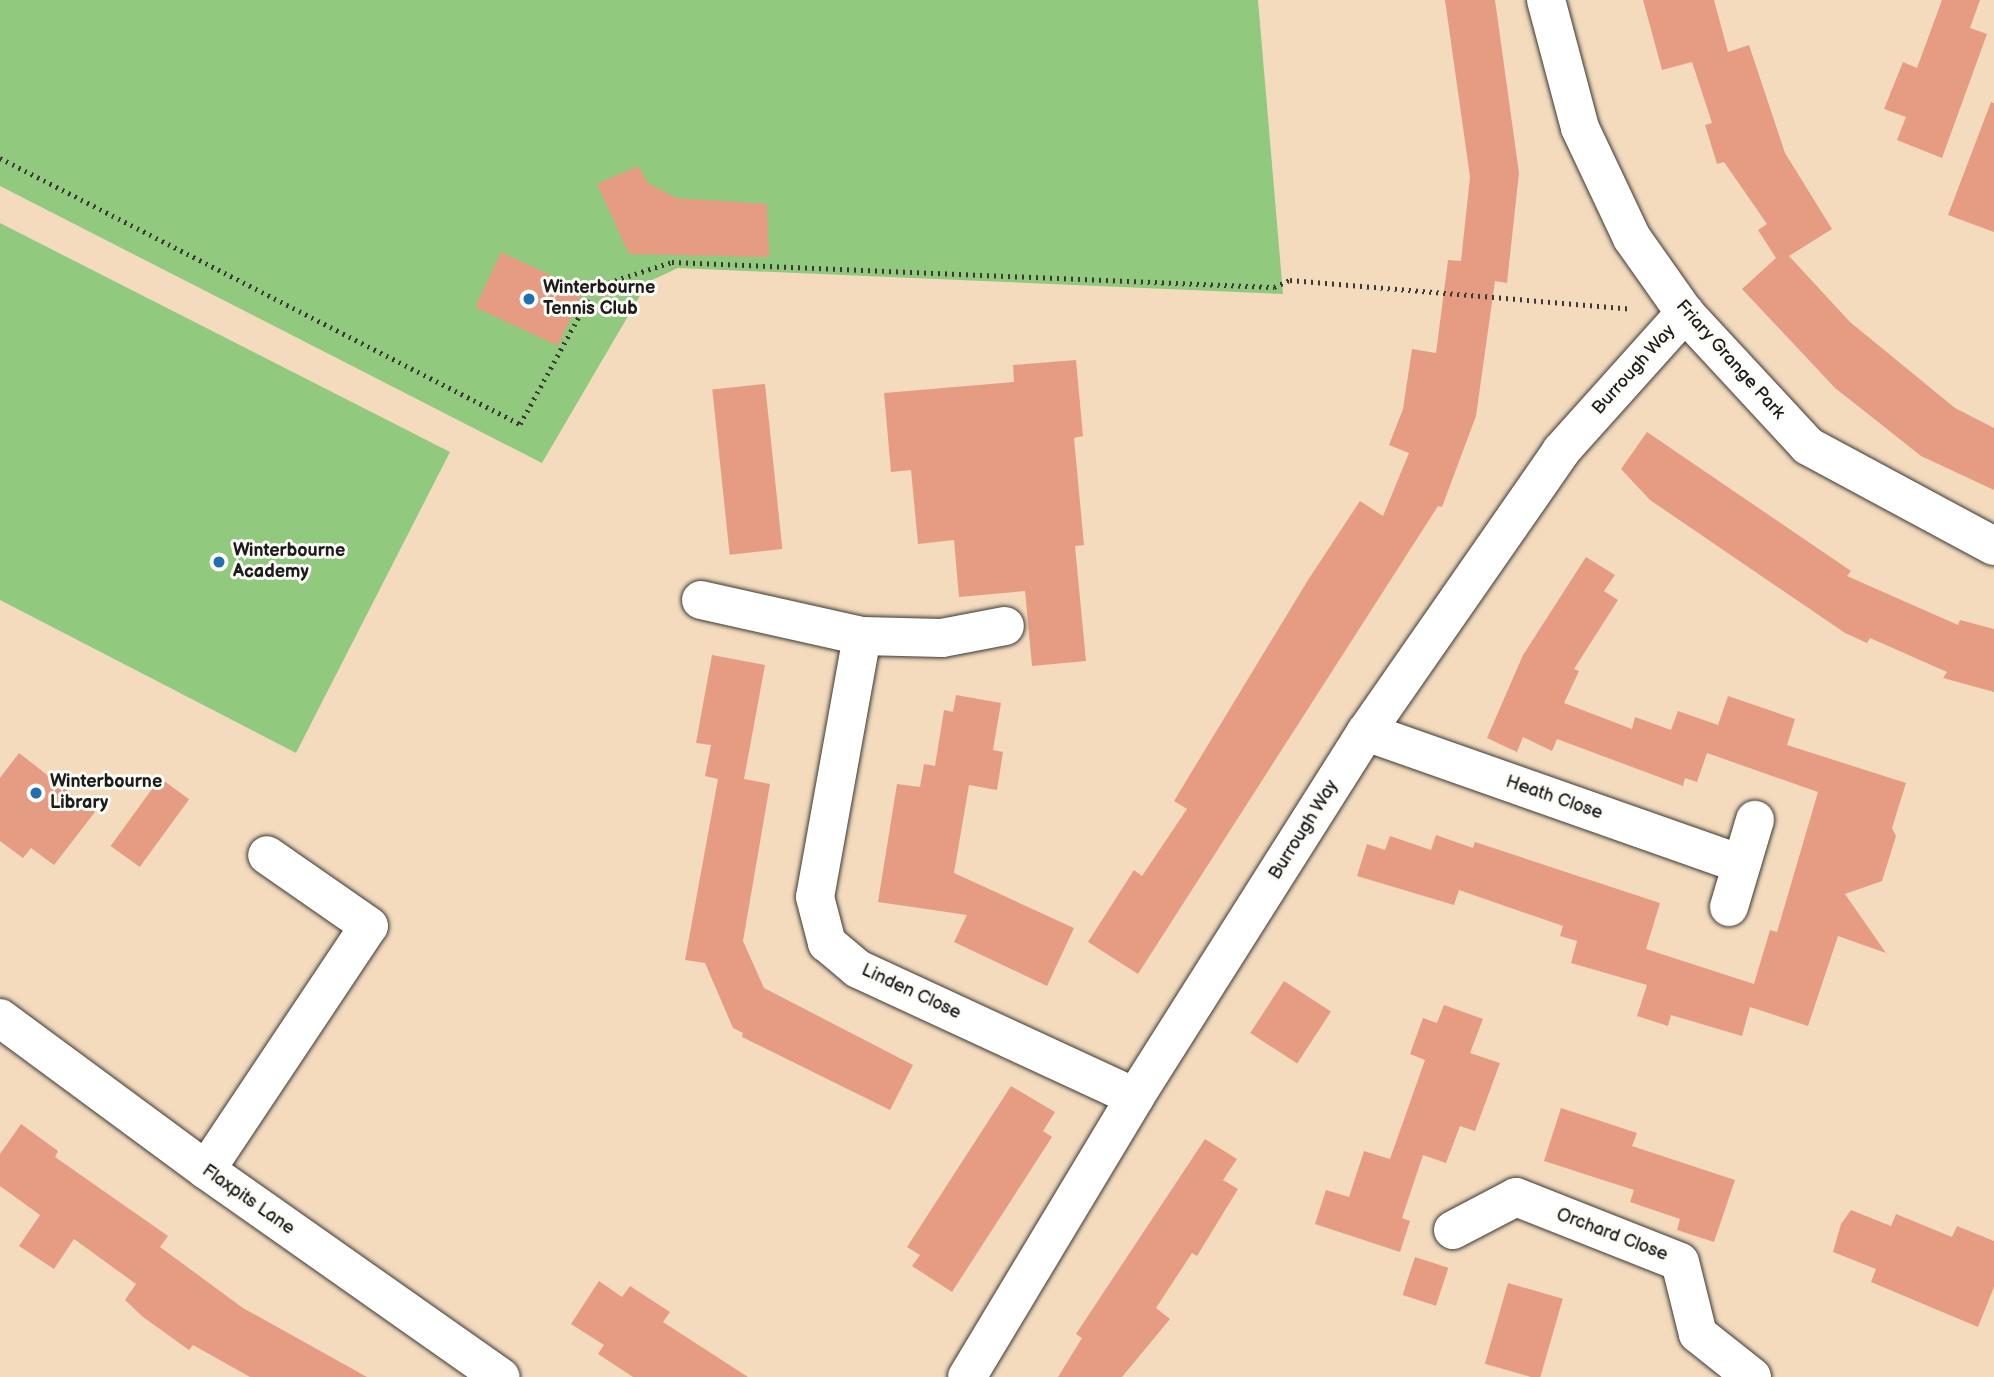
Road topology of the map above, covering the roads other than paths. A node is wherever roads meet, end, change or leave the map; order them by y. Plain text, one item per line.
1 (1546, 0) edge
2 (1685, 313) junction
3 (1994, 546) edge
4 (701, 600) dead end
5 (1005, 626) dead end
6 (862, 636) junction
7 (1366, 732) junction
8 (1755, 820) dead end
9 (267, 855) dead end
10 (1741, 864) junction
11 (1729, 907) dead end
12 (0, 1018) edge
13 (1135, 1097) junction
14 (206, 1170) junction
15 (1453, 1230) dead end
16 (500, 1377) edge
17 (967, 1377) edge
18 (1752, 1377) edge

1 - 2 street, Friary Grange Park
2 - 3 street, Friary Grange Park
2 - 7 street, Burrough Way
4 - 6 street
5 - 6 street
6 - 13 street, Linden Close
7 - 10 street, Heath Close
7 - 13 street, Burrough Way
8 - 10 street
9 - 14 street
10 - 11 street
12 - 14 street, Flaxpits Lane
13 - 17 street, Burrough Way
14 - 16 street, Flaxpits Lane
15 - 18 street, Orchard Close

